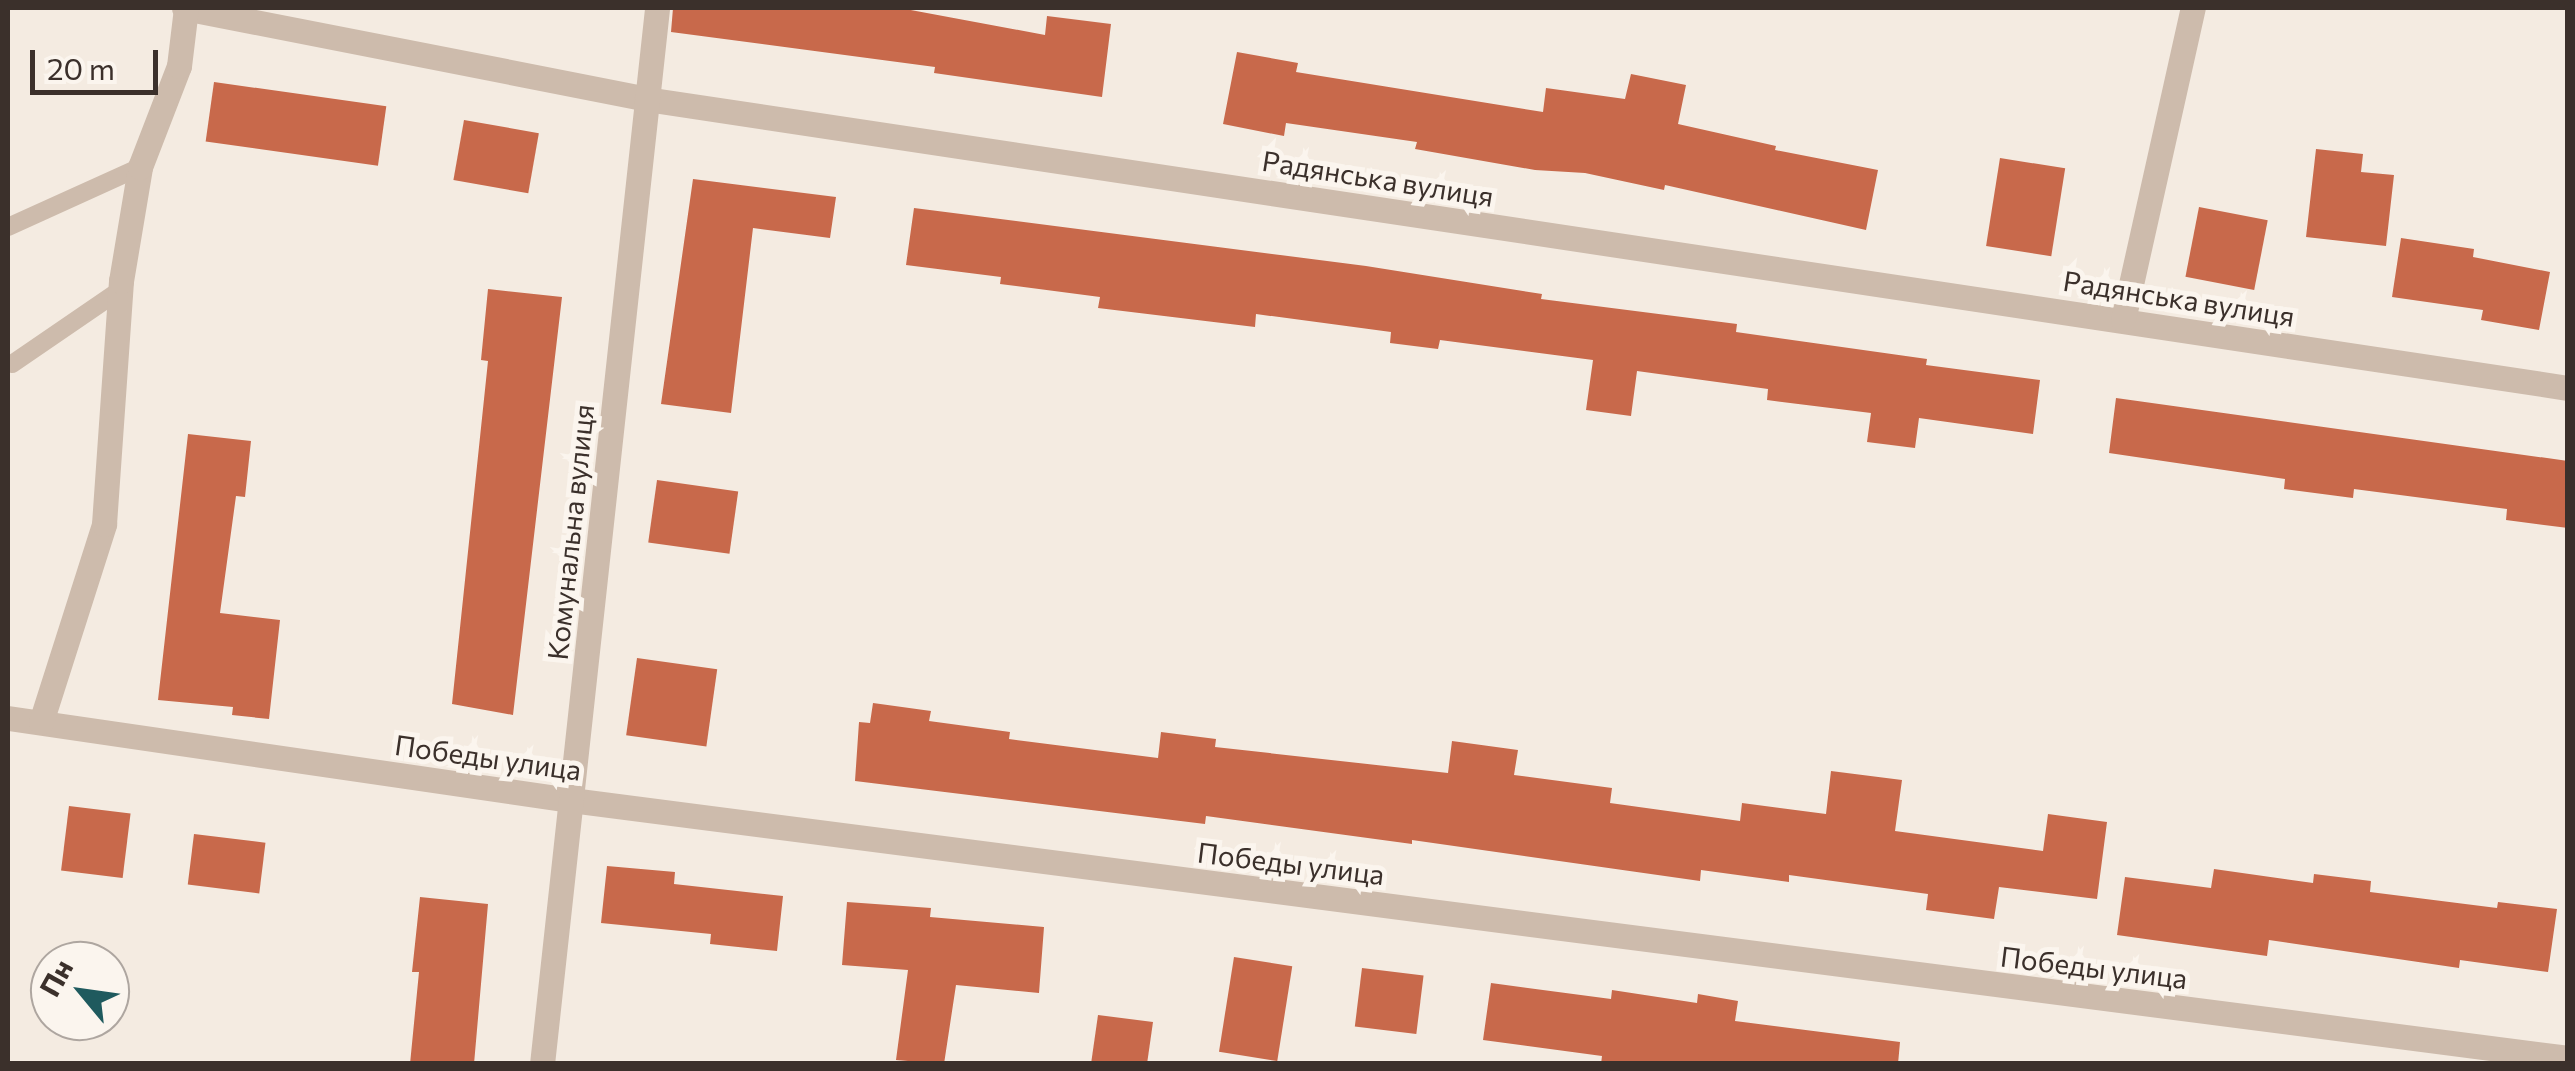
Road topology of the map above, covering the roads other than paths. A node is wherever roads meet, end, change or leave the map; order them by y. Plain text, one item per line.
1 (185, 8) edge
2 (657, 8) edge
3 (2193, 8) edge
4 (646, 99) junction
5 (140, 166) junction
6 (8, 228) edge
7 (120, 290) junction
8 (2123, 320) junction
9 (12, 364) dead end
10 (2568, 388) edge
11 (8, 718) edge
12 (40, 722) junction
13 (571, 800) junction
14 (2568, 1058) edge
15 (542, 1064) edge

1 - 4 street, Радянська вулиця
1 - 5 street
2 - 4 street, Комунальна вулиця
3 - 8 street
4 - 8 street, Радянська вулиця
4 - 13 street, Комунальна вулиця
5 - 6 lane
5 - 7 street
7 - 9 lane
7 - 12 street
8 - 10 street, Радянська вулиця
11 - 12 street, Победы улица
12 - 13 street, Победы улица
13 - 14 street, Победы улица
13 - 15 street, Комунальна вулиця

